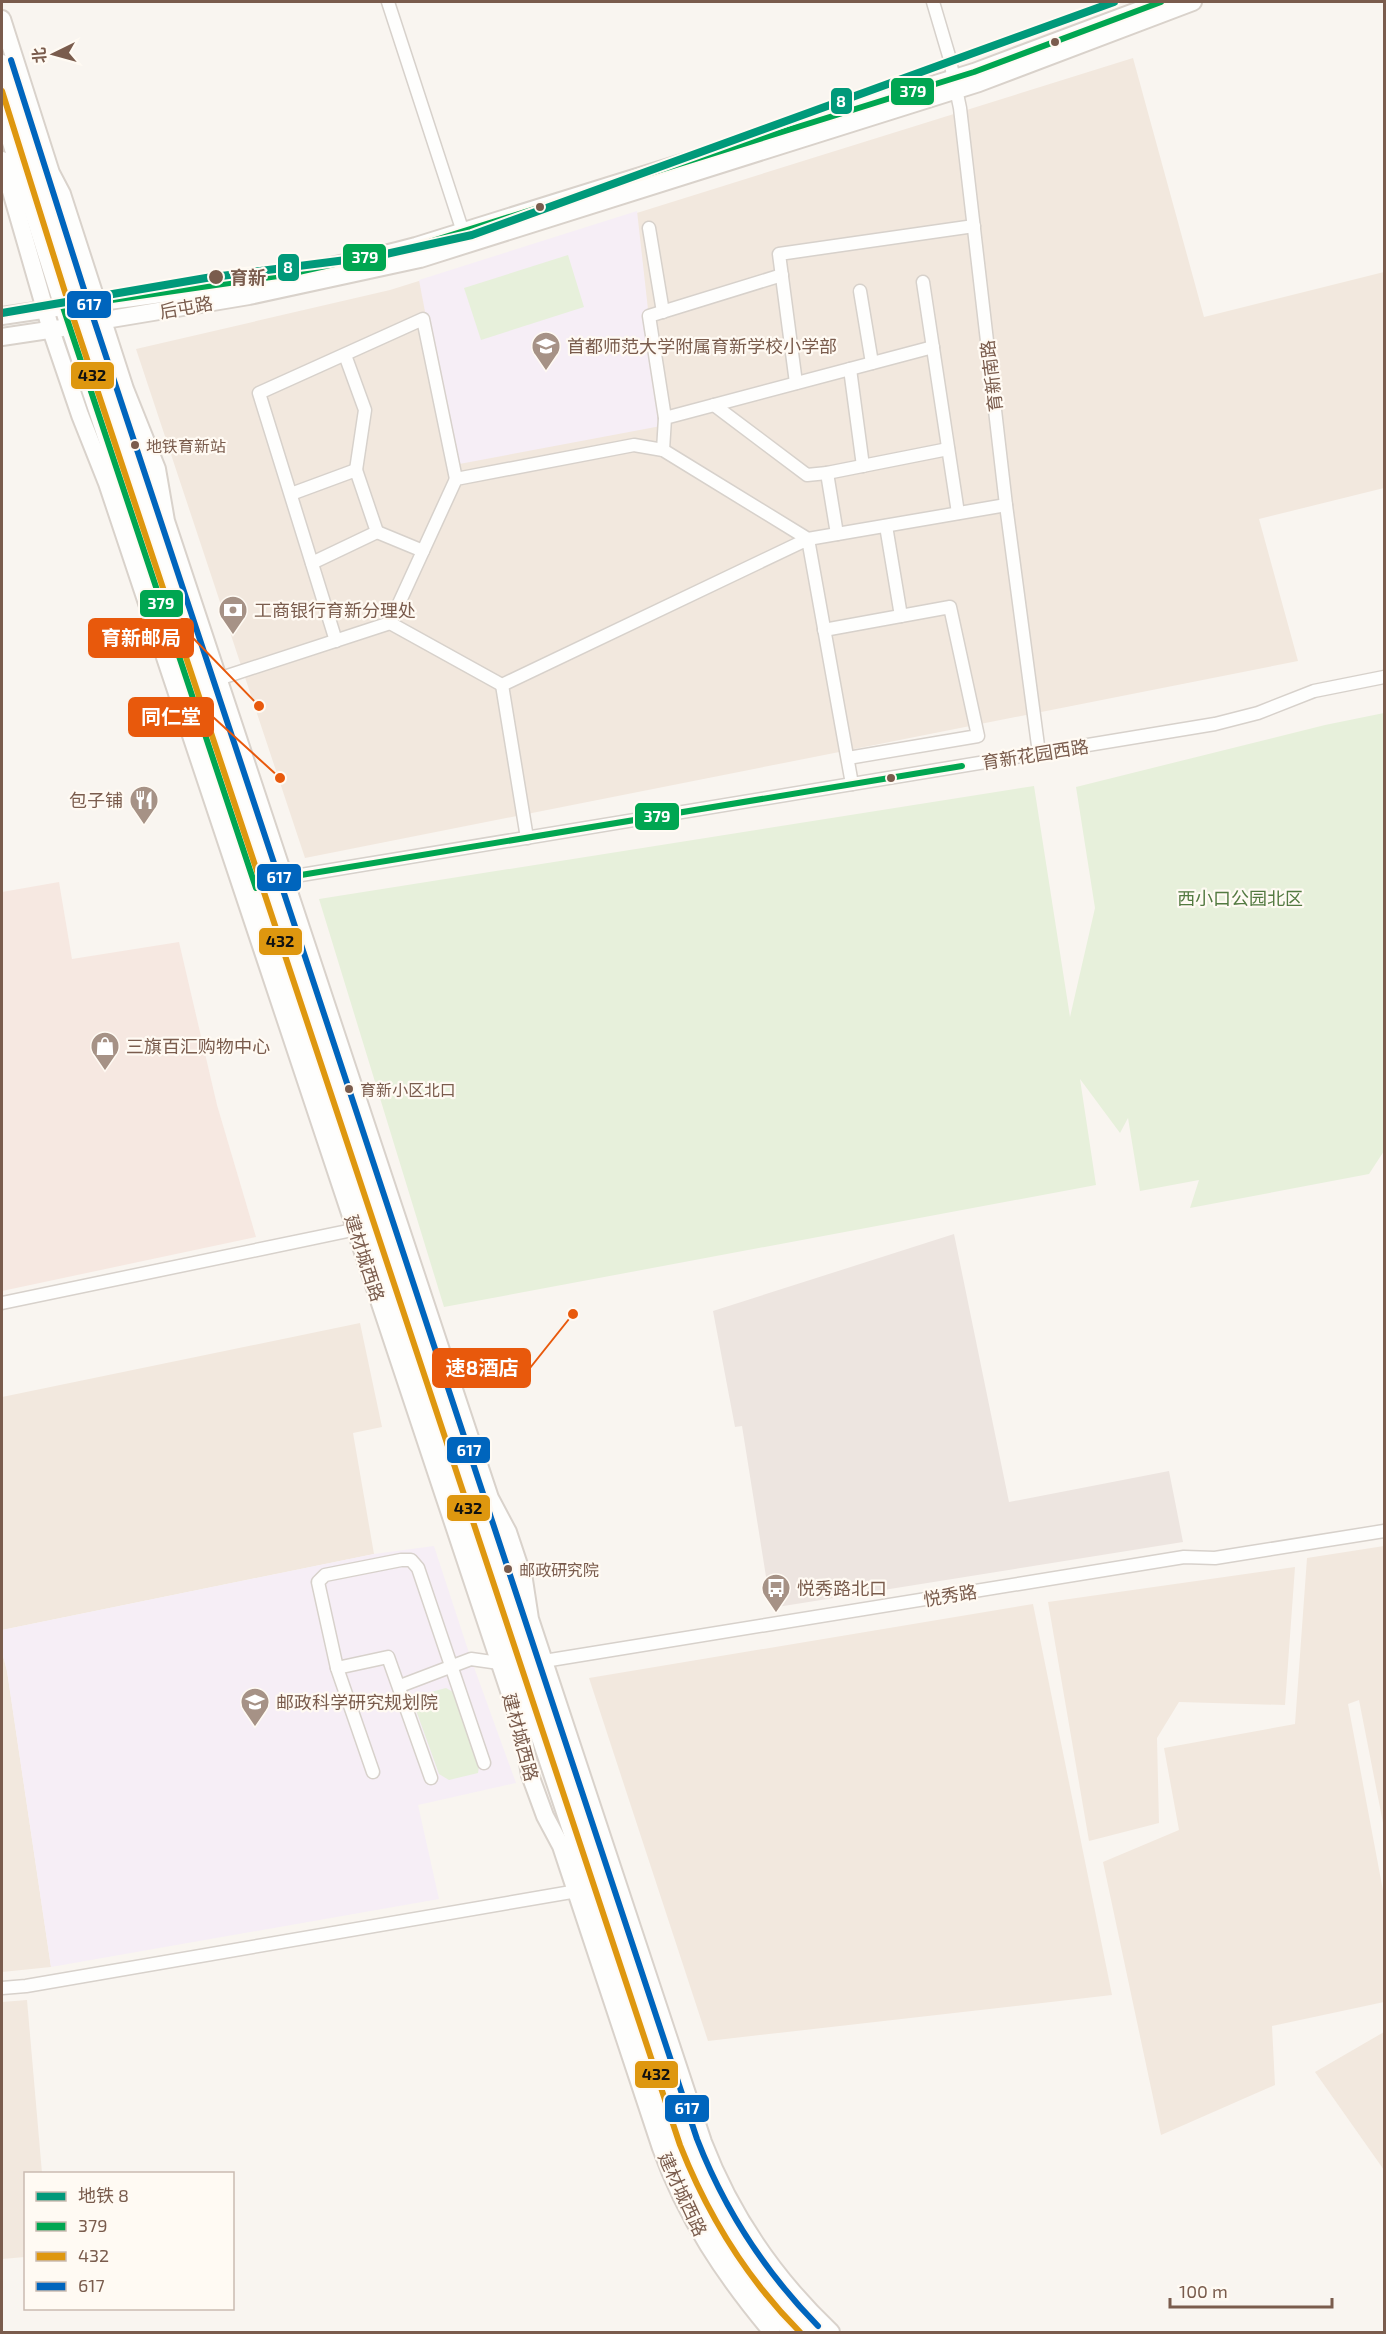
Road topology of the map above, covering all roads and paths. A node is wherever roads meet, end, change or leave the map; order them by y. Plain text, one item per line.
1 (388, 2) edge
2 (933, 2) edge
3 (1161, 2) edge
4 (1193, 2) edge
5 (2, 19) edge
6 (2, 63) edge
7 (956, 84) junction
8 (2, 114) edge
9 (2, 160) edge
10 (974, 226) junction
11 (649, 228) dead end
12 (463, 232) junction
13 (782, 275) junction
14 (923, 282) dead end
15 (860, 291) dead end
16 (97, 303) junction
17 (71, 306) junction
18 (45, 310) junction
19 (663, 312) junction
20 (2, 316) edge
21 (103, 321) junction
22 (78, 325) junction
23 (51, 330) junction
24 (2, 337) edge
25 (933, 347) junction
26 (345, 355) junction
27 (872, 363) junction
28 (850, 369) junction
29 (796, 383) junction
30 (714, 405) junction
31 (665, 418) junction
32 (948, 449) junction
33 (663, 450) junction
34 (863, 466) junction
35 (356, 470) junction
36 (827, 473) junction
37 (456, 478) junction
38 (291, 494) junction
39 (1006, 505) junction
40 (958, 513) junction
41 (886, 526) junction
42 (377, 532) junction
43 (837, 534) junction
44 (808, 539) junction
45 (423, 551) junction
46 (312, 562) junction
47 (901, 616) junction
48 (390, 623) junction
49 (824, 630) junction
50 (336, 641) junction
51 (1384, 677) edge
52 (212, 682) junction
53 (502, 685) junction
54 (1039, 753) junction
55 (848, 758) junction
56 (852, 784) junction
57 (527, 838) junction
58 (271, 883) junction
59 (370, 1226) junction
60 (2, 1303) edge
61 (430, 1318) junction
62 (436, 1381) junction
63 (1384, 1531) edge
64 (522, 1663) junction
65 (450, 1667) junction
66 (337, 1668) junction
67 (400, 1686) junction
68 (484, 1763) dead end
69 (374, 1772) dead end
70 (431, 1779) dead end
71 (583, 1891) junction
72 (2, 1988) edge
73 (772, 2332) edge
74 (792, 2332) edge
75 (812, 2332) edge
76 (831, 2332) edge

1 - 12 street
2 - 7 street, 育新南路
3 - 7 main road, 后屯路
4 - 7 main road, 后屯路
5 - 16 main road, 建材城西路
6 - 17 main road, 建材城西路
7 - 10 street, 育新南路
7 - 12 main road, 后屯路
7 - 21 main road, 后屯路
8 - 17 main road, 建材城西路
9 - 18 main road, 建材城西路
10 - 13 street
10 - 39 street, 育新南路
11 - 19 street
12 - 16 main road, 后屯路
13 - 19 street
13 - 29 street
14 - 25 street
15 - 27 street
16 - 17 main road, 后屯路
16 - 21 main road, 建材城西路
17 - 18 main road, 后屯路
17 - 22 main road, 建材城西路
18 - 20 main road, 后屯路
18 - 23 main road, 建材城西路
19 - 31 street
21 - 22 main road, 后屯路
21 - 52 main road, 建材城西路
22 - 23 main road, 后屯路
22 - 52 main road, 建材城西路
22 - 58 main road, 建材城西路
23 - 24 main road, 后屯路
23 - 59 main road, 建材城西路
25 - 27 street
25 - 32 street
26 - 35 street
26 - 37 street
26 - 38 street
27 - 28 street
28 - 29 street
28 - 34 street
29 - 30 street
30 - 31 street
30 - 36 street
31 - 33 street
32 - 34 street
32 - 40 street
33 - 37 street
33 - 44 street
34 - 36 street
35 - 38 street
35 - 42 street
36 - 43 street
37 - 45 street
38 - 46 street
39 - 40 street
39 - 54 street, 育新南路
40 - 41 street
41 - 43 street
41 - 47 street
42 - 45 street
42 - 46 street
43 - 44 street
44 - 49 street
44 - 53 street
45 - 48 street
46 - 50 street
47 - 49 street
47 - 55 street
48 - 50 street
48 - 53 street
49 - 55 street
50 - 52 street
51 - 54 street, 育新花园西路
52 - 58 main road, 建材城西路
53 - 57 street
54 - 56 street, 育新花园西路
55 - 56 street
56 - 57 street, 育新花园西路
57 - 58 street, 育新花园西路
58 - 59 main road, 建材城西路
58 - 61 main road, 建材城西路
59 - 60 street
59 - 62 main road, 建材城西路
59 - 64 main road, 建材城西路
61 - 62 main road
61 - 64 main road, 建材城西路
62 - 64 main road, 建材城西路
63 - 64 street, 悦秀路
64 - 65 street, 悦秀路
64 - 71 main road, 建材城西路
64 - 75 main road, 建材城西路
64 - 76 main road, 建材城西路
65 - 66 street
65 - 67 street, 悦秀路
65 - 68 street
66 - 67 street
66 - 69 street
67 - 70 street
71 - 72 street
71 - 73 main road, 建材城西路
71 - 74 main road, 建材城西路

